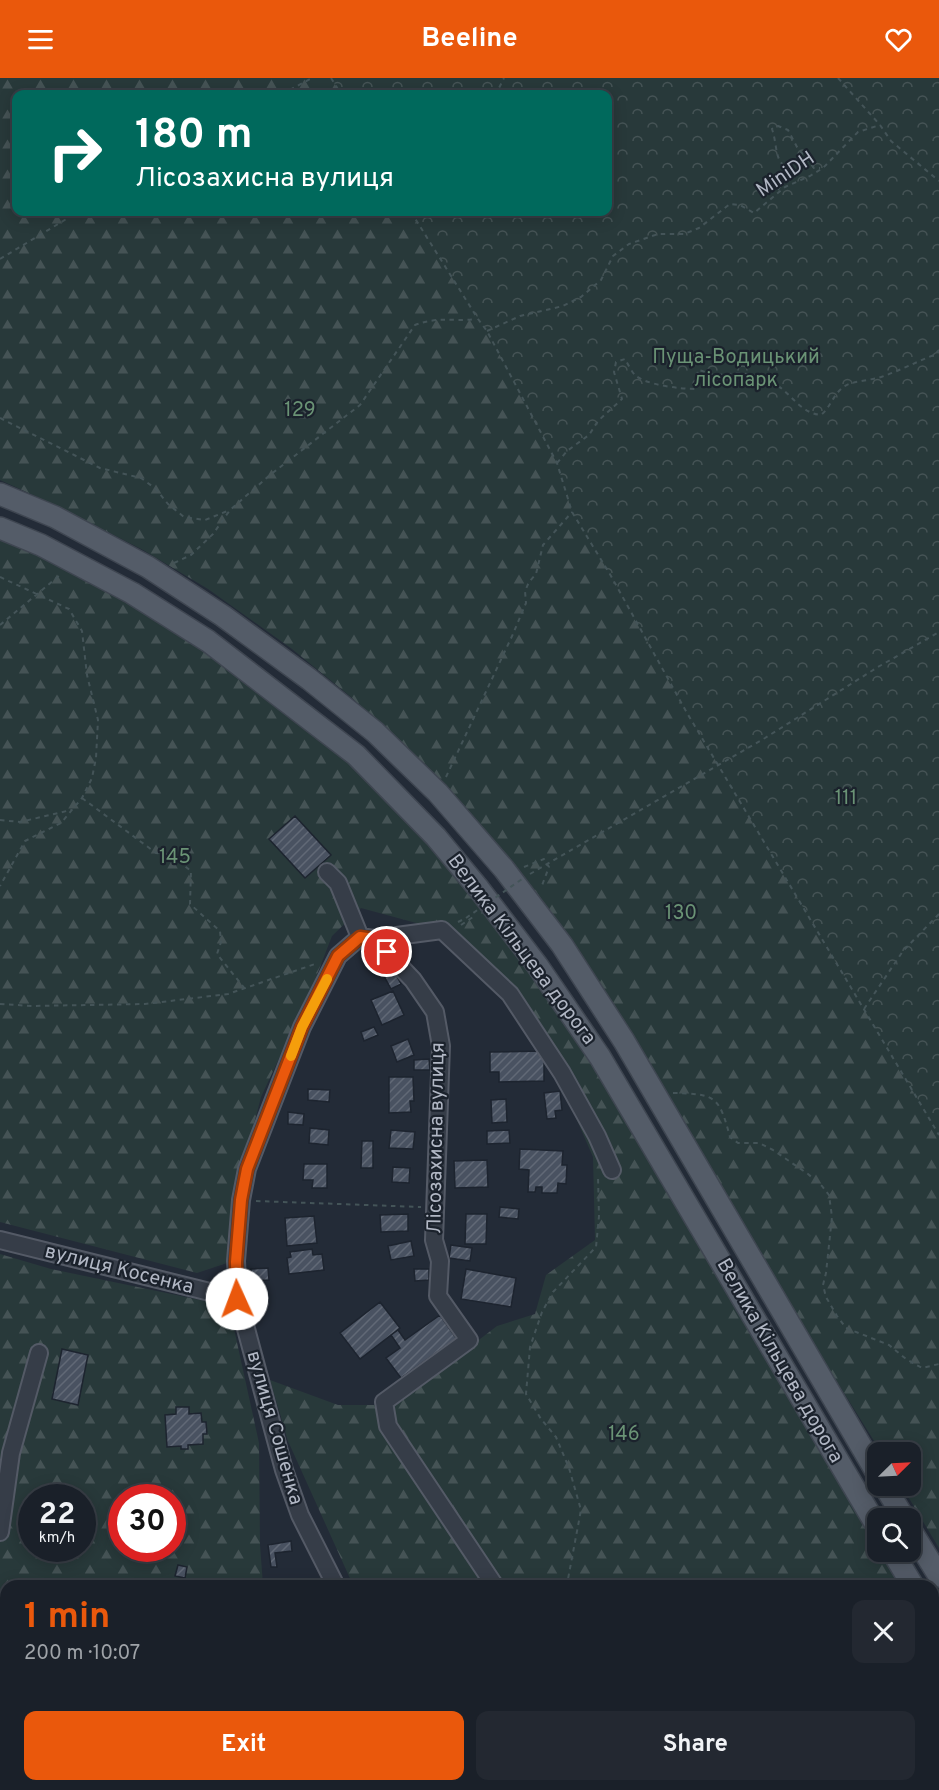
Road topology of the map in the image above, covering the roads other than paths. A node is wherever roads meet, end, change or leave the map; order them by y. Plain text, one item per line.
1 (0, 494) edge
2 (0, 528) edge
3 (327, 872) dead end
4 (367, 938) junction
5 (605, 1172) road end
6 (0, 1240) edge
7 (237, 1299) junction
8 (39, 1353) dead end
9 (867, 1456) edge
10 (867, 1509) edge
11 (0, 1532) edge
12 (921, 1547) edge
13 (899, 1562) edge
14 (939, 1576) edge
15 (333, 1580) edge
16 (491, 1580) edge
17 (909, 1580) edge

1 - 9 main road, Велика Кільцева дорога
2 - 10 main road, Велика Кільцева дорога
3 - 4 street
4 - 5 street
4 - 7 street
4 - 16 street, Лісозахисна вулиця
6 - 7 street, вулиця Косенка
7 - 15 street, вулиця Сошенка
8 - 11 street
12 - 14 main road
13 - 17 main road

